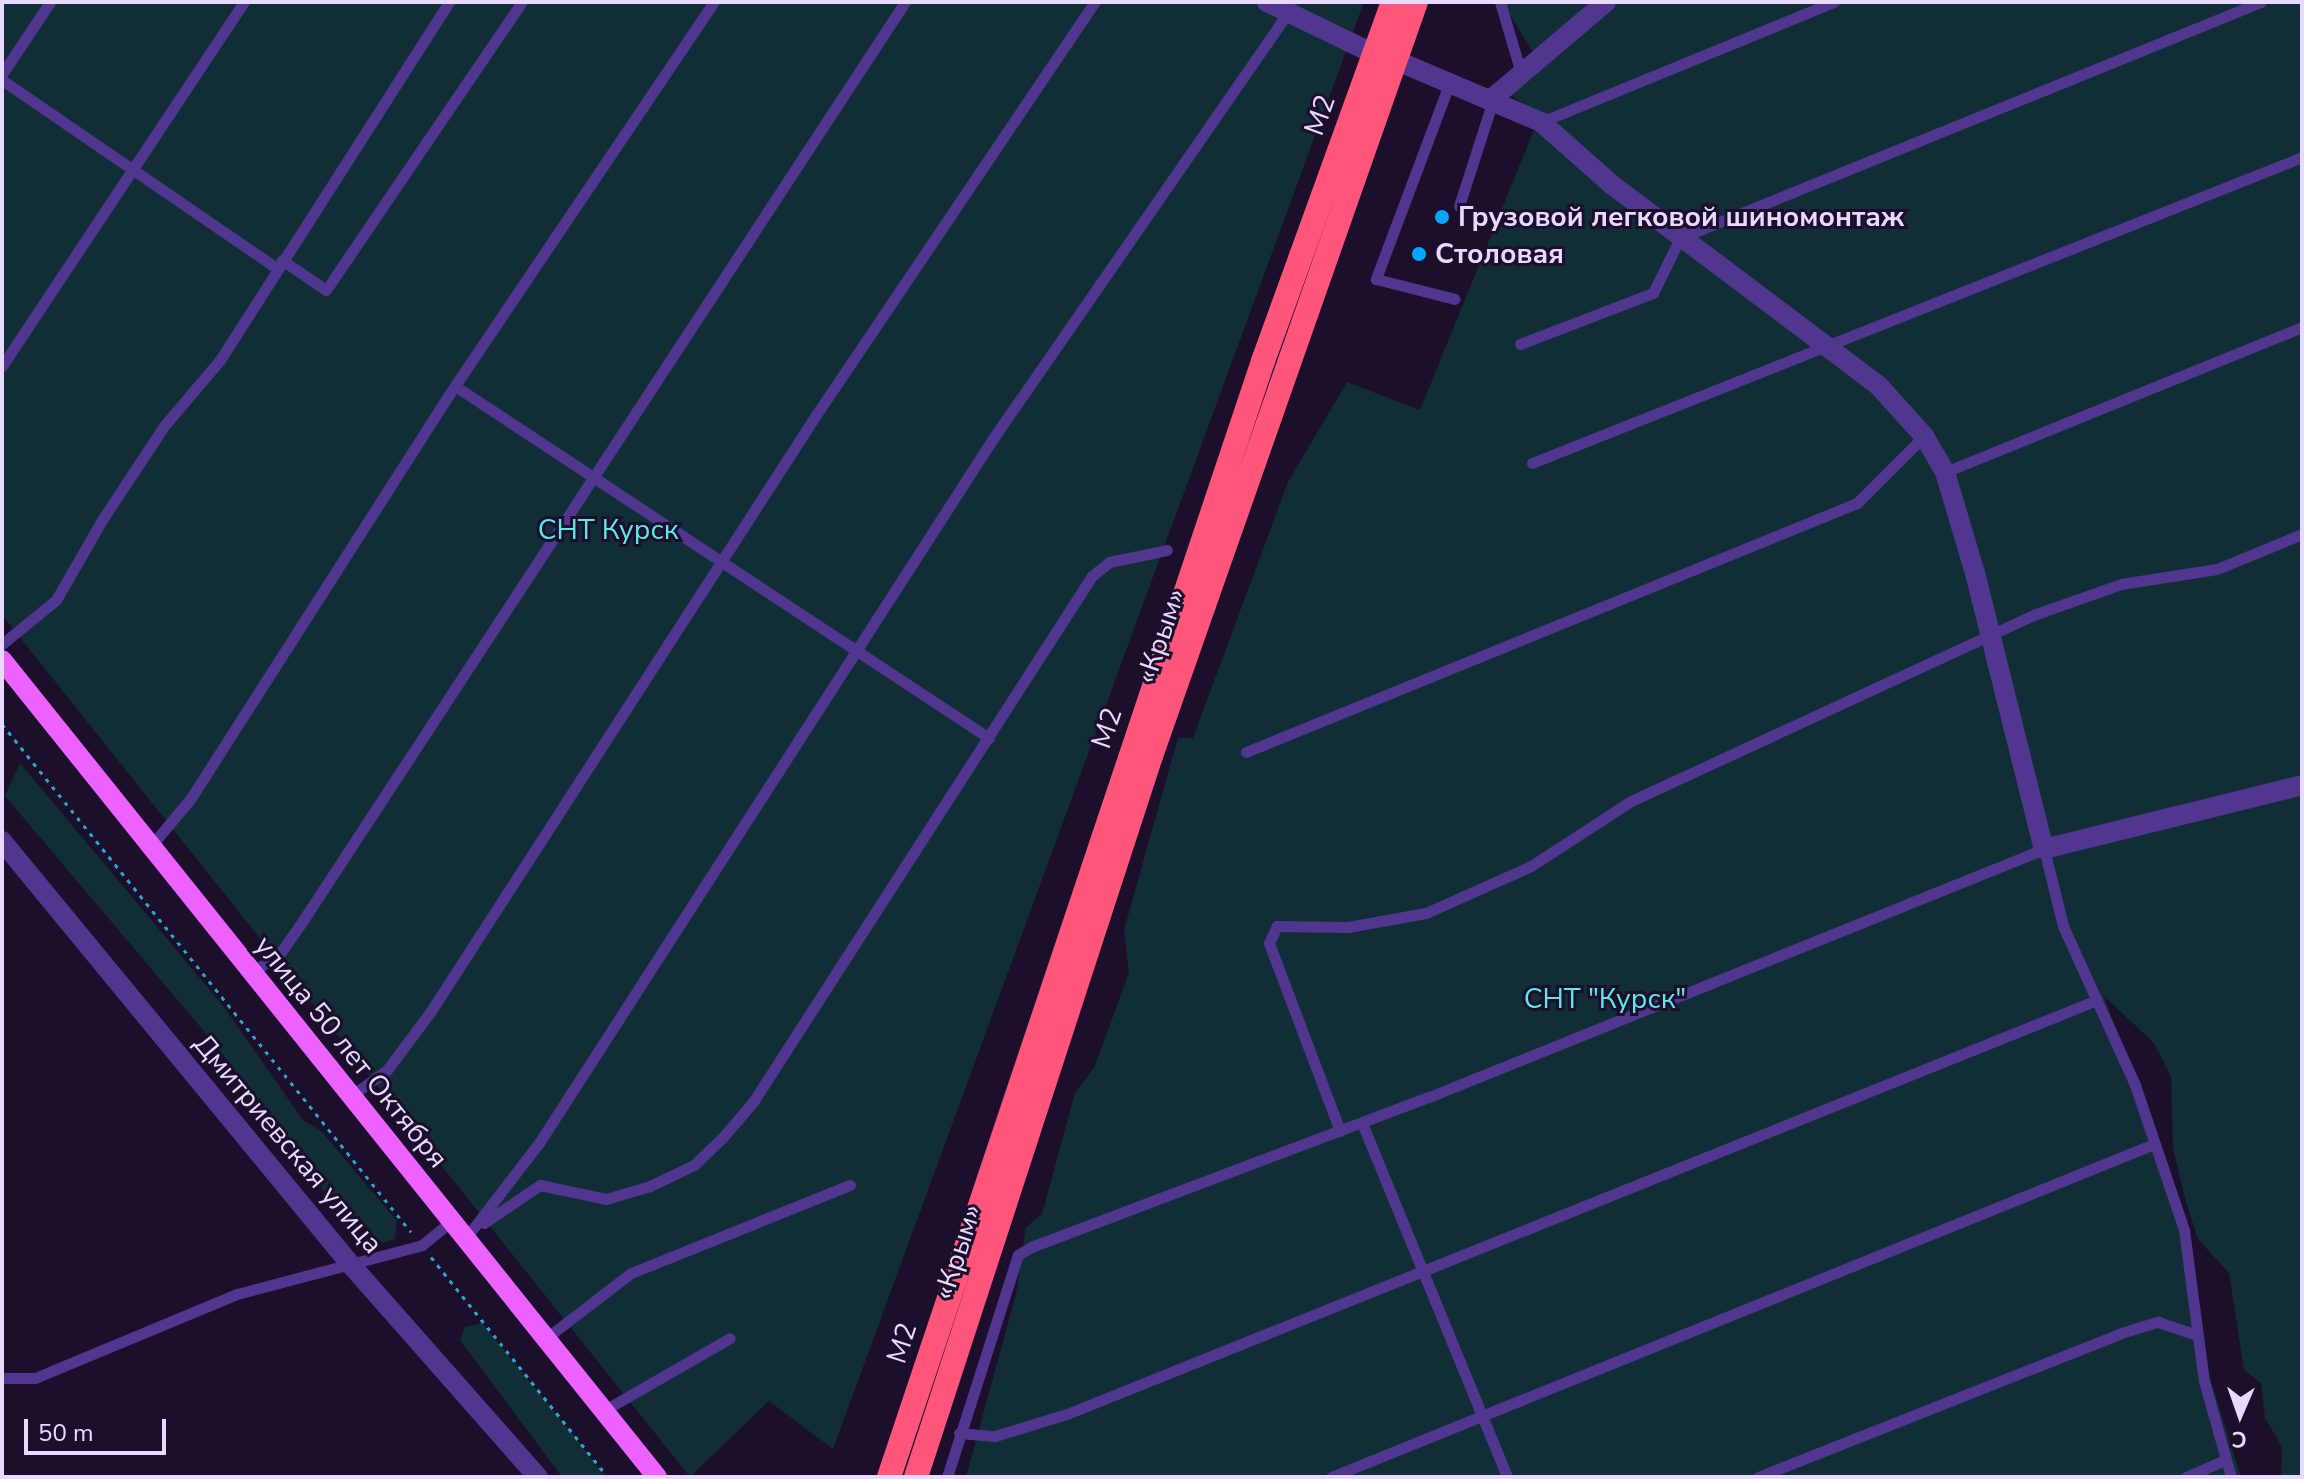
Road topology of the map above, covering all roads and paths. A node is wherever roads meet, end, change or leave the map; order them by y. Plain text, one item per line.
1 (50, 2) edge
2 (244, 2) edge
3 (449, 2) edge
4 (522, 2) edge
5 (714, 2) edge
6 (905, 2) edge
7 (1095, 2) edge
8 (1267, 2) edge
9 (1393, 2) edge
10 (1416, 2) edge
11 (1500, 2) edge
12 (1606, 2) edge
13 (1834, 2) edge
14 (2261, 2) edge
15 (1287, 14) junction
16 (1384, 57) junction
17 (1521, 73) junction
18 (2, 77) edge
19 (1451, 79) junction
20 (1494, 97) junction
21 (1541, 122) junction
22 (2302, 157) edge
23 (131, 173) junction
24 (1459, 206) dead end
25 (1680, 238) junction
26 (280, 264) junction
27 (1455, 299) dead end
28 (2302, 327) edge
29 (1520, 344) dead end
30 (1826, 351) junction
31 (2, 366) edge
32 (458, 388) junction
33 (1924, 436) junction
34 (1532, 463) dead end
35 (1945, 472) junction
36 (591, 474) junction
37 (2302, 534) edge
38 (1167, 550) dead end
39 (722, 561) junction
40 (1987, 636) junction
41 (2, 644) edge
42 (858, 647) junction
43 (2, 660) edge
44 (2, 724) edge
45 (989, 738) junction
46 (1246, 752) dead end
47 (2302, 785) edge
48 (2, 841) edge
49 (151, 846) junction
50 (2044, 849) junction
51 (252, 973) junction
52 (2097, 1000) junction
53 (351, 1096) junction
54 (1362, 1123) junction
55 (1340, 1131) junction
56 (2154, 1144) junction
57 (850, 1185) dead end
58 (450, 1222) junction
59 (472, 1232) junction
60 (422, 1245) junction
61 (351, 1265) junction
62 (1422, 1271) junction
63 (2197, 1335) junction
64 (730, 1338) dead end
65 (545, 1339) junction
66 (2, 1378) edge
67 (603, 1411) junction
68 (1480, 1418) junction
69 (959, 1433) junction
70 (2225, 1460) junction
71 (538, 1477) edge
72 (608, 1477) edge
73 (657, 1477) edge
74 (889, 1477) edge
75 (916, 1477) edge
76 (947, 1477) edge
77 (1331, 1477) edge
78 (1507, 1477) edge
79 (1758, 1477) edge
80 (2186, 1477) edge
81 (2231, 1477) edge

1 - 18 lane
2 - 23 lane
3 - 26 lane
4 - 26 lane
5 - 32 lane
6 - 36 lane
7 - 39 lane
8 - 15 street
9 - 16 highway, М2
10 - 16 highway, «Крым»
11 - 17 lane
12 - 17 street
13 - 21 lane
14 - 25 lane
15 - 16 street
15 - 42 lane
16 - 19 street
16 - 74 highway, М2
16 - 75 highway, «Крым»
17 - 20 street
18 - 23 lane
19 - 20 street
19 - 27 lane
20 - 21 street
20 - 24 lane
21 - 25 street
22 - 30 lane
23 - 26 lane
23 - 31 lane
25 - 29 lane
25 - 30 street
26 - 41 lane
28 - 35 lane
30 - 33 street
30 - 34 lane
32 - 36 lane
32 - 49 lane
33 - 35 street
33 - 46 lane
35 - 40 street
36 - 39 lane
36 - 51 lane
37 - 40 lane
38 - 45 lane
39 - 42 lane
39 - 53 lane
40 - 50 street
40 - 55 lane
42 - 45 lane
42 - 59 lane
43 - 49 main road, улица 50 лет Октября
44 - 60 path
45 - 59 lane
47 - 50 street
48 - 61 street, Дмитриевская улица
49 - 51 main road, улица 50 лет Октября
50 - 52 lane
50 - 54 lane
51 - 53 main road, улица 50 лет Октября
52 - 56 lane
52 - 62 lane
53 - 58 main road, улица 50 лет Октября
54 - 55 lane
54 - 62 lane
55 - 69 lane
56 - 63 lane
56 - 68 lane
57 - 65 lane
58 - 59 main road, улица 50 лет Октября
58 - 60 lane
59 - 65 main road, улица 50 лет Октября
60 - 61 lane
60 - 72 path
61 - 66 lane
61 - 71 street, Дмитриевская улица
62 - 68 lane
62 - 69 lane
63 - 70 lane
63 - 79 lane
64 - 67 lane
65 - 67 main road, улица 50 лет Октября
67 - 73 main road, улица 50 лет Октября
68 - 77 lane
68 - 78 lane
69 - 76 lane
70 - 80 lane
70 - 81 lane

